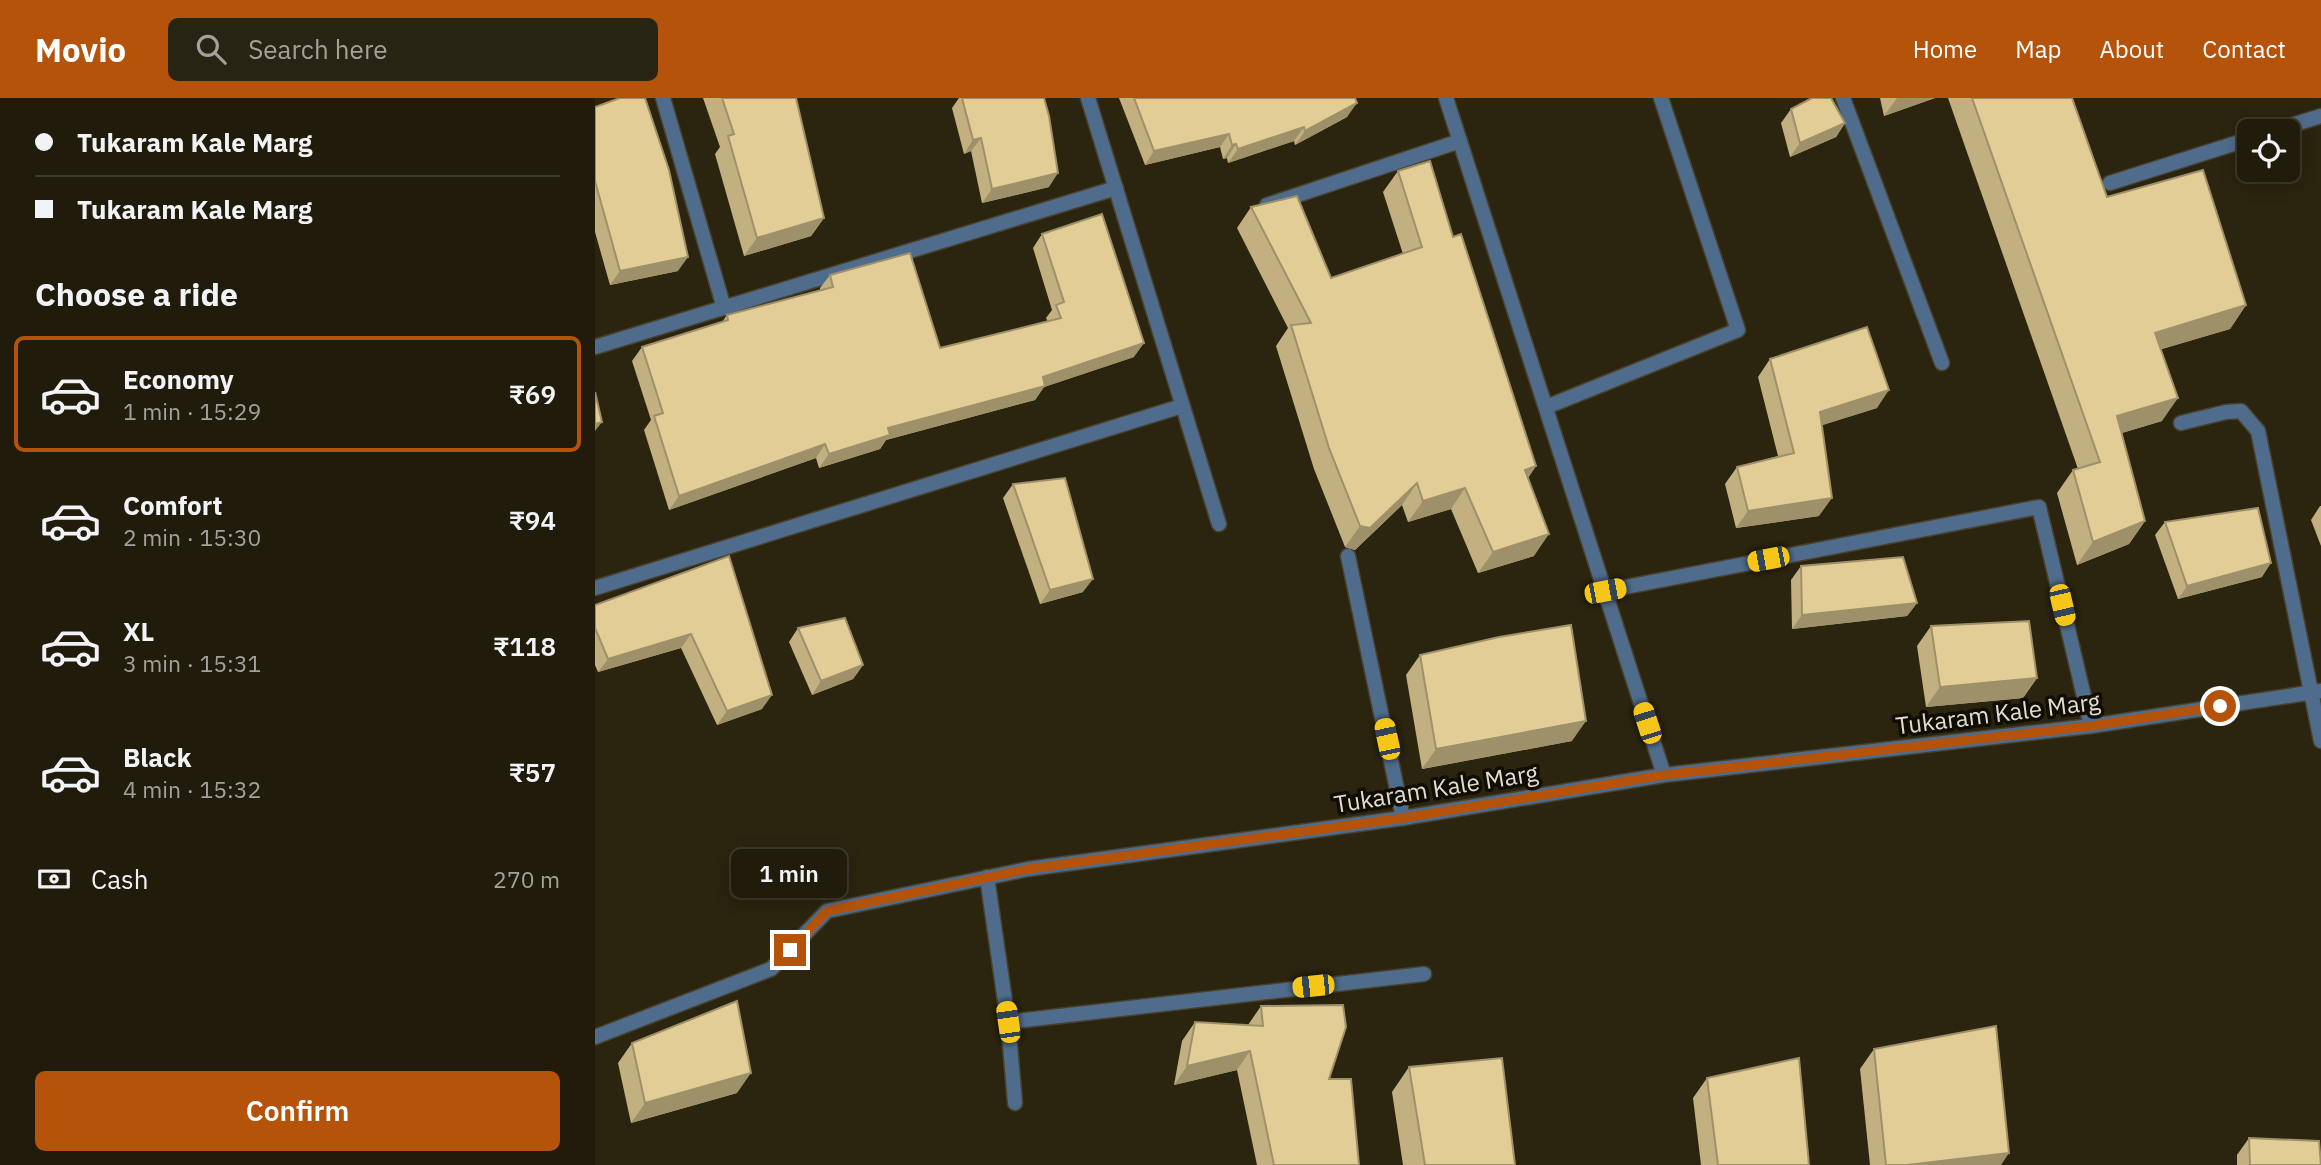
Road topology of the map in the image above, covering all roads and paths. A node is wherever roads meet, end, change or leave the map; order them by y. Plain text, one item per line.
1 (663, 98) edge
2 (1088, 98) edge
3 (1446, 98) edge
4 (1661, 98) edge
5 (1843, 98) edge
6 (2321, 116) edge
7 (2300, 123) edge
8 (1460, 141) junction
9 (2237, 143) edge
10 (2110, 183) dead end
11 (1116, 188) junction
12 (1266, 205) edge
13 (724, 308) junction
14 (595, 347) edge
15 (1942, 363) dead end
16 (1182, 406) junction
17 (1546, 407) junction
18 (2182, 423) dead end
19 (1219, 524) dead end
20 (1348, 556) dead end
21 (595, 588) edge
22 (1605, 591) junction
23 (2316, 691) edge
24 (2091, 726) junction
25 (2321, 741) edge
26 (1664, 775) junction
27 (1403, 818) junction
28 (987, 877) junction
29 (1424, 974) dead end
30 (1008, 1022) junction
31 (595, 1037) edge
32 (1015, 1103) dead end

1 - 13 street
2 - 11 street
3 - 8 street
4 - 17 street
5 - 15 street
6 - 7 street
8 - 12 street
8 - 17 street
9 - 10 street
11 - 13 street
11 - 16 street
13 - 14 street
16 - 19 street
16 - 21 street
17 - 22 street
18 - 23 street
20 - 27 street
22 - 24 street
22 - 26 street
23 - 24 street, Tukaram Kale Marg
23 - 25 street
24 - 26 street, Tukaram Kale Marg
26 - 27 street, Tukaram Kale Marg
27 - 28 street, Tukaram Kale Marg
28 - 30 street
28 - 31 street, Tukaram Kale Marg
29 - 30 street
30 - 32 street

